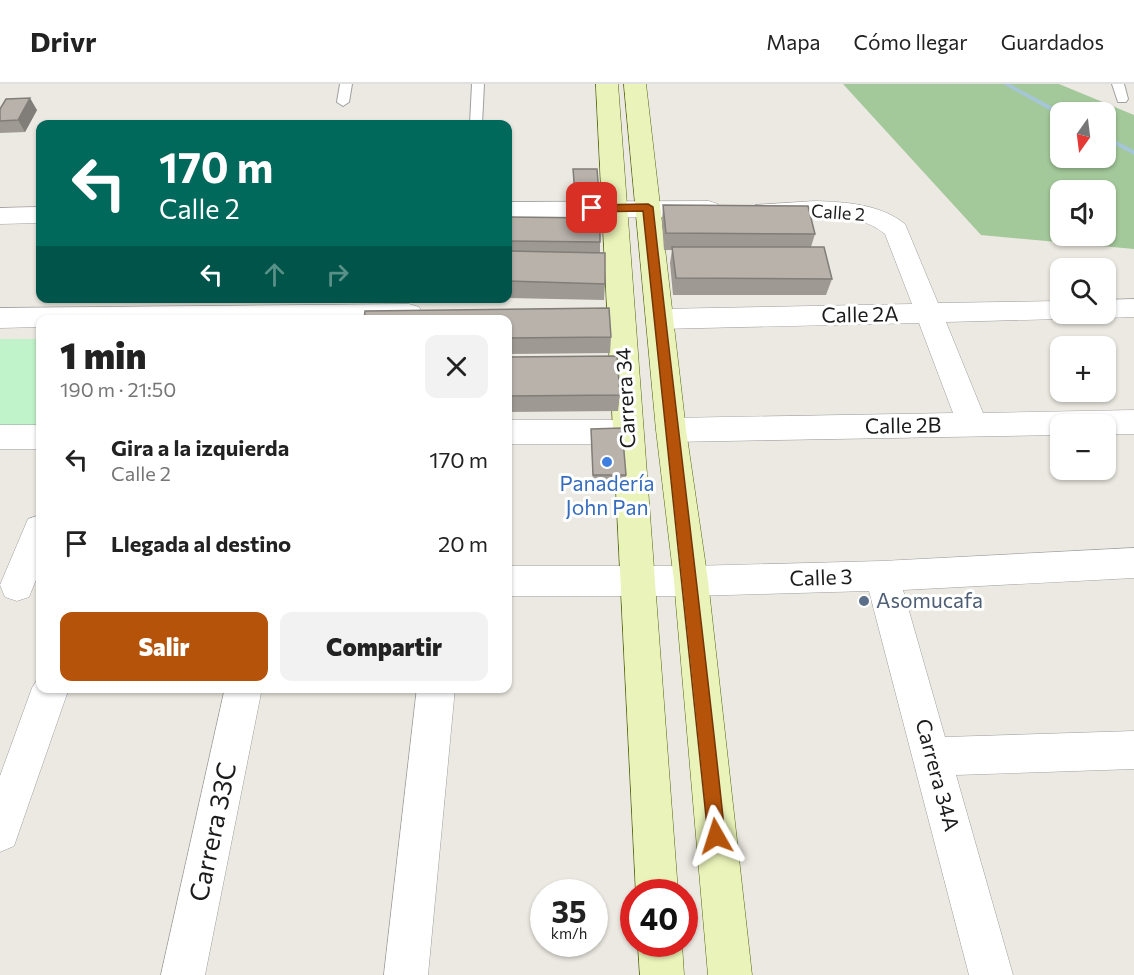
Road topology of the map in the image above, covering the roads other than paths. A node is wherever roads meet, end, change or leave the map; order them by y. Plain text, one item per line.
1 (346, 84) edge
2 (478, 84) edge
3 (607, 84) edge
4 (635, 84) edge
5 (1118, 84) edge
6 (1122, 99) dead end
7 (343, 102) dead end
8 (476, 120) edge
9 (648, 207) junction
10 (614, 208) junction
11 (512, 210) edge
12 (36, 215) edge
13 (0, 216) edge
14 (135, 308) edge
15 (1134, 308) edge
16 (1116, 309) edge
17 (1050, 310) edge
18 (929, 313) junction
19 (430, 314) edge
20 (36, 315) edge
21 (40, 315) edge
22 (308, 315) edge
23 (406, 315) edge
24 (0, 318) edge
25 (660, 320) junction
26 (1134, 422) edge
27 (973, 425) junction
28 (671, 429) junction
29 (512, 432) edge
30 (628, 432) junction
31 (0, 437) edge
32 (36, 437) edge
33 (36, 540) edge
34 (1134, 563) edge
35 (882, 576) junction
36 (637, 580) junction
37 (512, 581) edge
38 (691, 581) junction
39 (19, 586) edge
40 (49, 693) edge
41 (243, 693) edge
42 (434, 693) edge
43 (1134, 750) edge
44 (932, 757) junction
45 (0, 832) edge
46 (656, 879) edge
47 (661, 957) edge
48 (183, 975) edge
49 (406, 975) edge
50 (662, 975) edge
51 (730, 975) edge
52 (991, 975) edge

1 - 7 lane
2 - 8 lane
3 - 10 street, Carrera 34
4 - 9 street, Carrera 34
5 - 6 lane
9 - 10 street, Calle 2
9 - 18 street, Calle 2
9 - 25 street, Carrera 34
10 - 11 street, Calle 2
10 - 30 street, Carrera 34
12 - 13 street
14 - 21 street
14 - 22 street
15 - 16 street
17 - 18 street, Calle 2A
18 - 25 street, Calle 2A
18 - 27 street
19 - 23 street
20 - 24 street
25 - 28 street, Carrera 34
26 - 27 street, Calle 2B
27 - 28 street, Calle 2B
28 - 38 street, Carrera 34
29 - 30 street
30 - 36 street, Carrera 34
31 - 32 street
33 - 39 street
34 - 35 street, Calle 3
35 - 38 street, Calle 3
35 - 44 street, Carrera 34A
36 - 37 street, Calle 3
36 - 38 street, Calle 3
36 - 46 street, Carrera 34
38 - 51 street, Carrera 34
40 - 45 street
41 - 48 street, Carrera 33C
42 - 49 street
43 - 44 street
44 - 52 street, Carrera 34A
47 - 50 street

